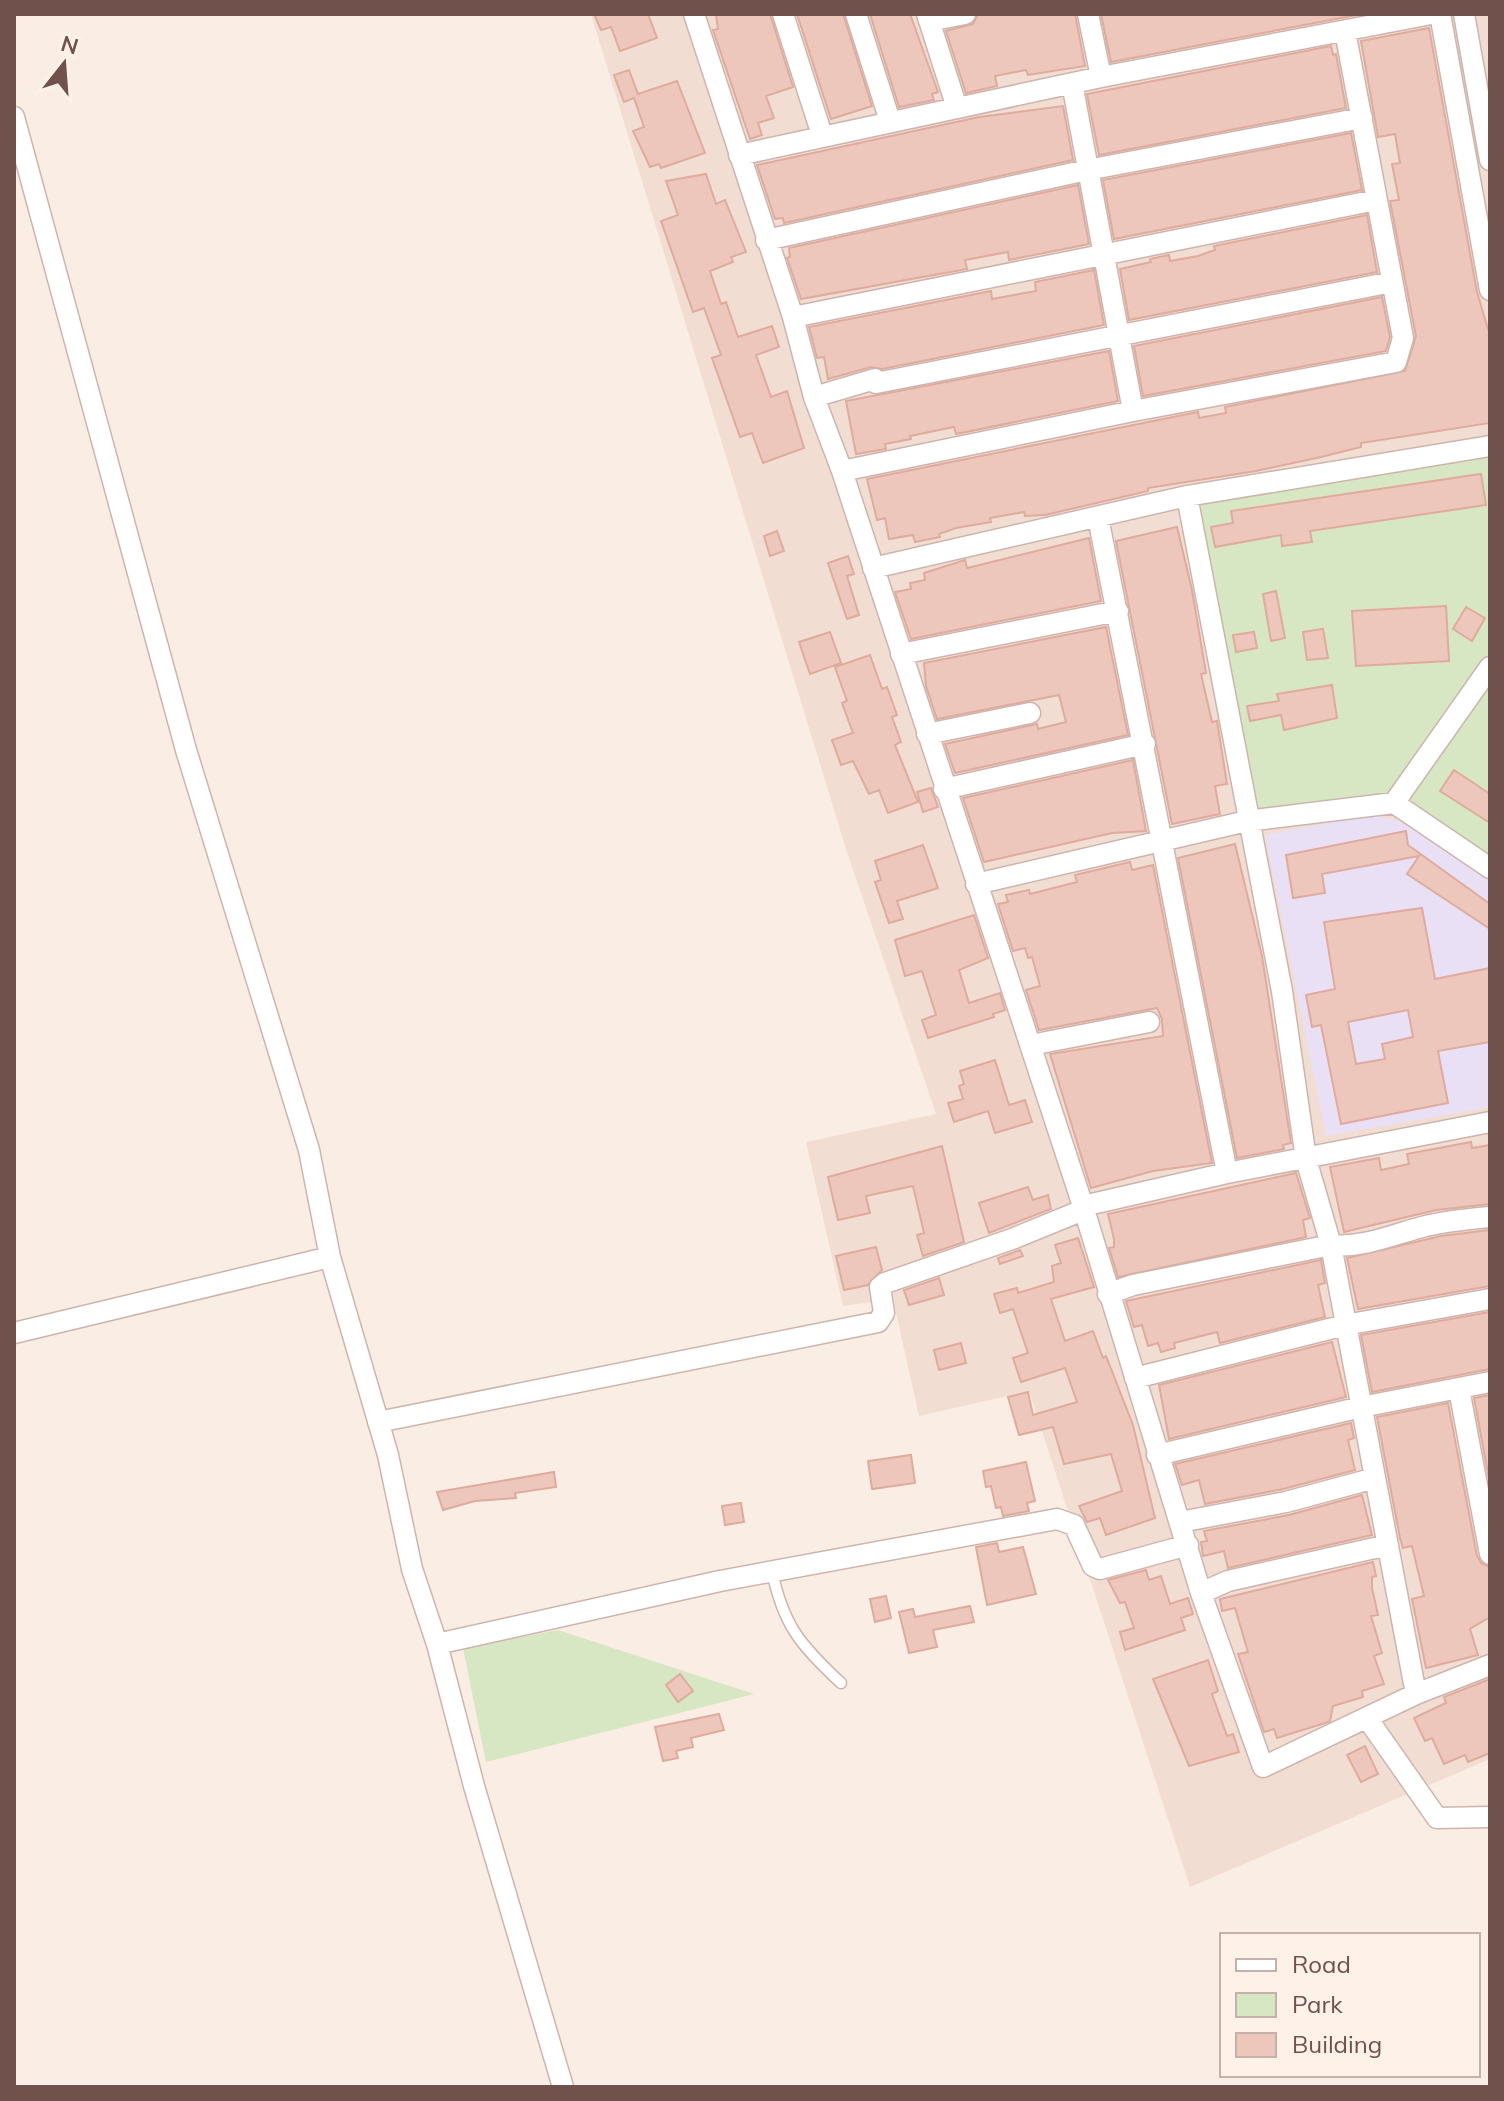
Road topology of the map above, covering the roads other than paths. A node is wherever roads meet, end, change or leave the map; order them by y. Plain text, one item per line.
1 (694, 14) edge
2 (783, 14) edge
3 (856, 14) edge
4 (965, 14) edge
5 (1088, 14) edge
6 (1431, 14) edge
7 (1440, 14) edge
8 (1464, 14) edge
9 (928, 18) edge
10 (1345, 31) junction
11 (1101, 77) junction
12 (1072, 83) junction
13 (1484, 91) edge
14 (957, 108) junction
15 (14, 117) edge
16 (1362, 118) junction
17 (890, 121) junction
18 (822, 135) junction
19 (739, 155) junction
20 (1490, 160) edge
21 (1087, 170) junction
22 (1376, 200) junction
23 (766, 240) junction
24 (1104, 253) junction
25 (1392, 282) junction
26 (1490, 290) edge
27 (793, 317) junction
28 (1118, 335) junction
29 (814, 397) junction
30 (1133, 411) junction
31 (1490, 446) edge
32 (842, 471) junction
33 (1187, 496) junction
34 (1098, 517) junction
35 (873, 568) junction
36 (1118, 611) junction
37 (901, 654) junction
38 (1490, 667) edge
39 (1030, 713) dead end
40 (927, 734) junction
41 (1145, 744) junction
42 (944, 789) junction
43 (1394, 803) junction
44 (1247, 821) junction
45 (1160, 843) junction
46 (1490, 868) edge
47 (976, 884) junction
48 (1149, 1022) dead end
49 (1031, 1045) junction
50 (1490, 1122) edge
51 (1306, 1159) junction
52 (1227, 1173) junction
53 (1083, 1208) junction
54 (1490, 1217) edge
55 (1331, 1245) junction
56 (330, 1257) junction
57 (1108, 1294) junction
58 (1490, 1299) edge
59 (1345, 1325) junction
60 (14, 1333) edge
61 (1135, 1378) junction
62 (1490, 1382) edge
63 (1459, 1389) junction
64 (1361, 1407) junction
65 (378, 1422) junction
66 (1157, 1455) junction
67 (1375, 1478) junction
68 (1484, 1488) edge
69 (1180, 1522) junction
70 (1188, 1545) junction
71 (1388, 1545) junction
72 (1490, 1554) edge
73 (772, 1571) junction
74 (1201, 1593) junction
75 (437, 1644) junction
76 (1490, 1665) edge
77 (841, 1683) dead end
78 (1416, 1694) junction
79 (1367, 1718) junction
80 (1490, 1817) edge
81 (563, 2087) edge

1 - 19 street
2 - 18 street
3 - 17 street
4 - 9 street
5 - 11 street
6 - 10 street
7 - 26 street
8 - 13 street
9 - 14 street
10 - 11 street
10 - 16 street
11 - 12 street
12 - 14 street
12 - 21 street
13 - 20 street
14 - 17 street
15 - 56 street
16 - 21 street
16 - 22 street
17 - 18 street
18 - 19 street
19 - 23 street
21 - 23 street
21 - 24 street
22 - 24 street
22 - 25 street
23 - 27 street
24 - 27 street
24 - 28 street
25 - 28 street
25 - 30 street
27 - 29 street
28 - 29 street
28 - 30 street
29 - 32 street
30 - 32 street
31 - 33 street
32 - 35 street
33 - 34 street
33 - 44 street
34 - 35 street
34 - 36 street
35 - 37 street
36 - 37 street
36 - 41 street
37 - 40 street
38 - 43 street
39 - 40 street
40 - 42 street
41 - 42 street
41 - 45 street
42 - 47 street
43 - 44 street
43 - 46 street
44 - 45 street
44 - 51 street
45 - 47 street
45 - 52 street
47 - 49 street
48 - 49 street
49 - 53 street
50 - 51 street
51 - 52 street
51 - 55 street
52 - 53 street
53 - 57 street
53 - 65 street
54 - 55 street
55 - 57 street
55 - 59 street
56 - 60 street
56 - 65 street
57 - 61 street
58 - 59 street
59 - 61 street
59 - 64 street
61 - 66 street
62 - 63 street
63 - 64 street
63 - 68 street
64 - 66 street
64 - 67 street
65 - 75 street
66 - 69 street
67 - 69 street
67 - 71 street
68 - 72 street
69 - 70 street
70 - 73 street
70 - 74 street
71 - 74 street
71 - 78 street
73 - 75 street
73 - 77 lane
74 - 79 street
75 - 81 street
76 - 78 street
78 - 79 street
79 - 80 street

